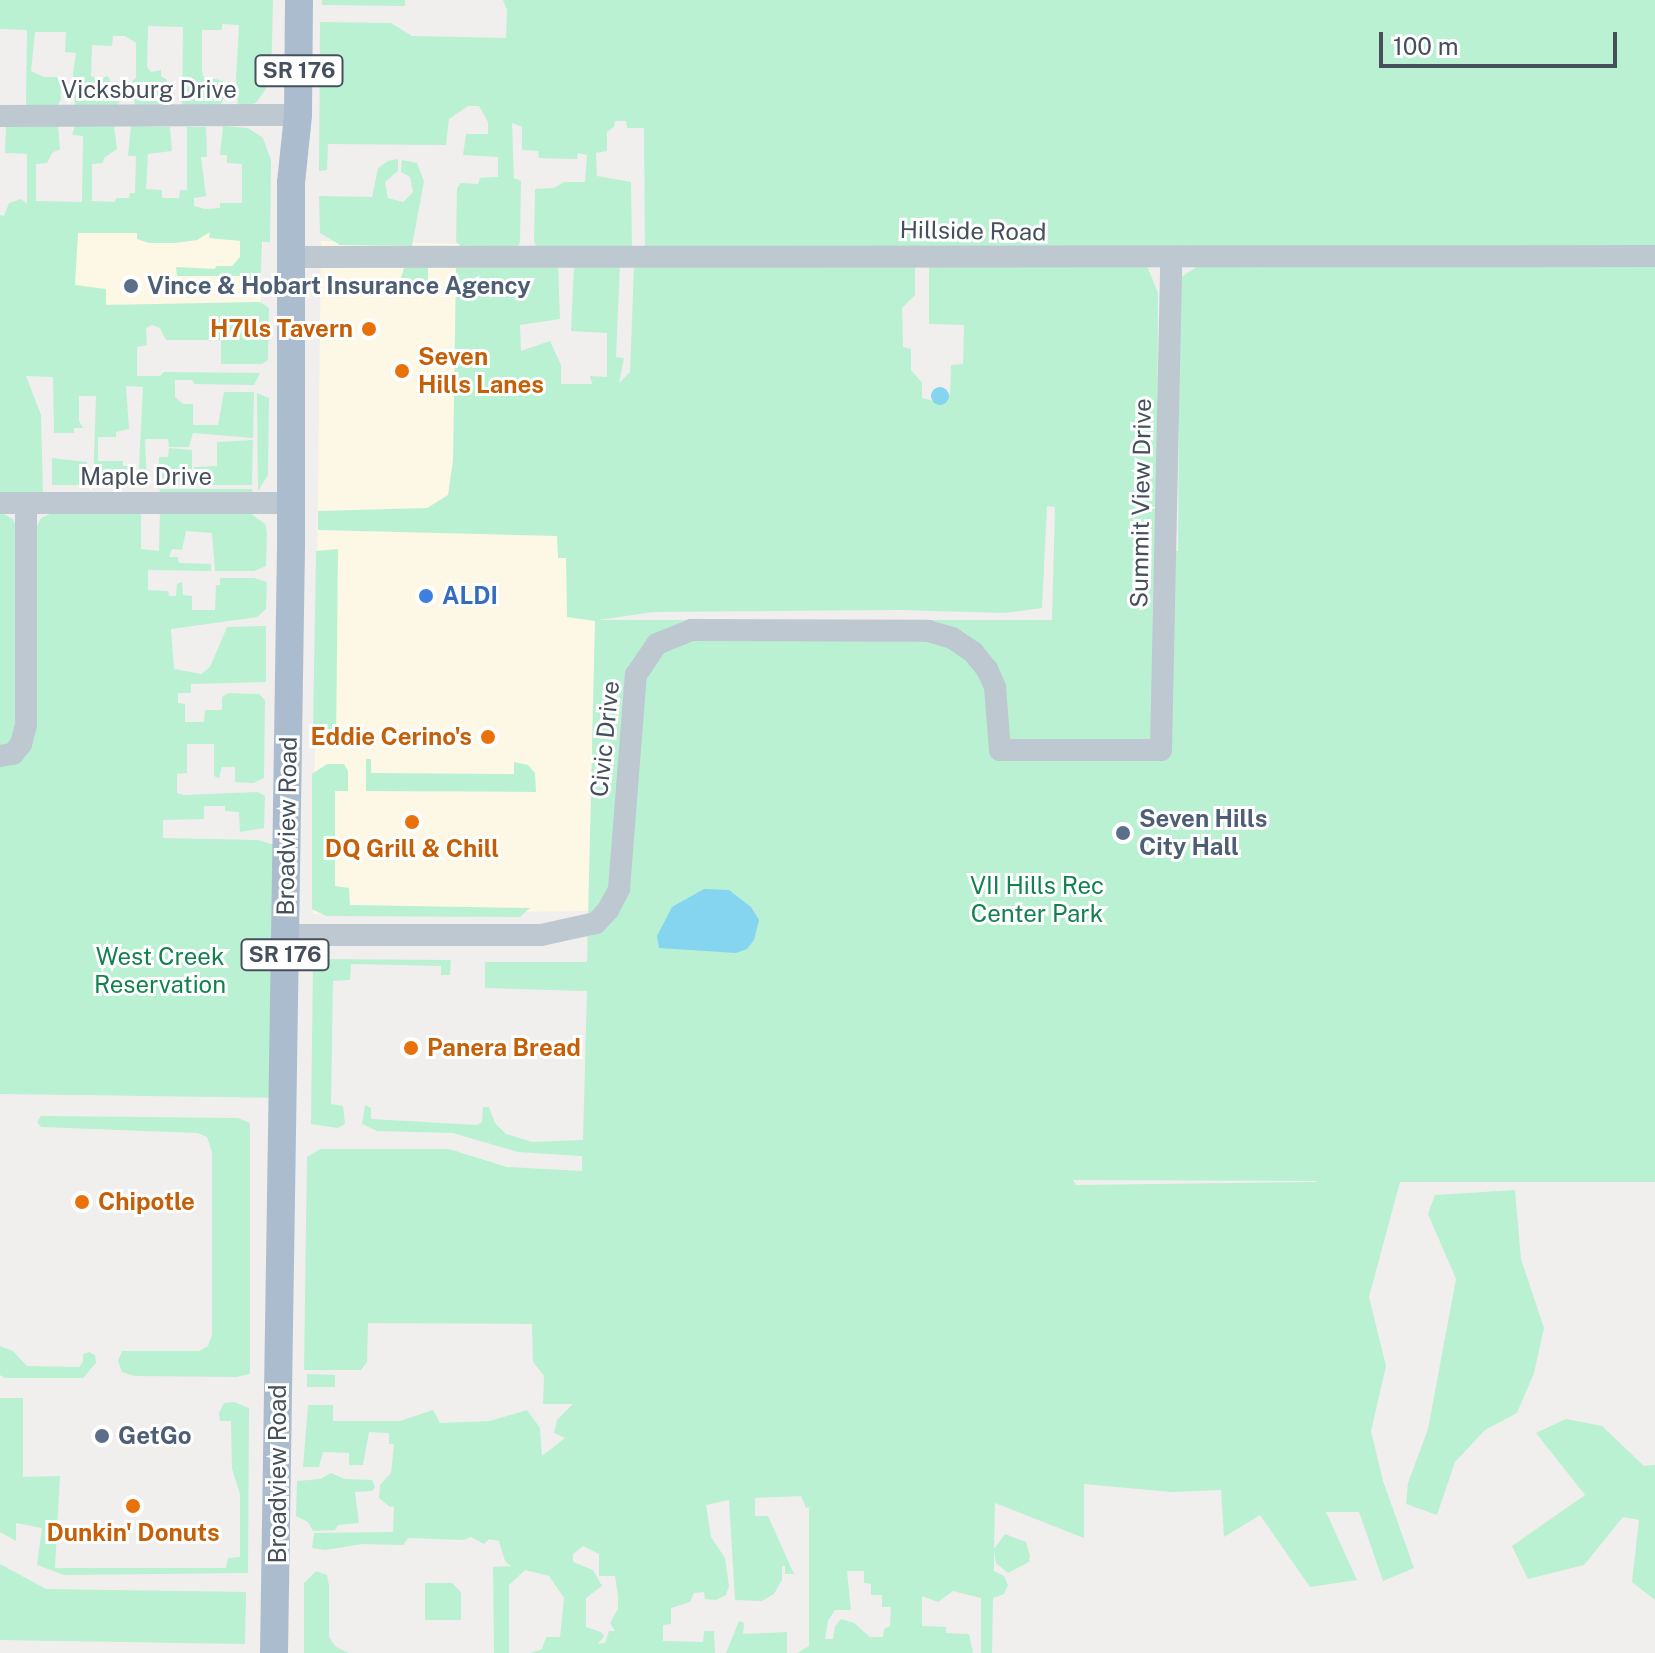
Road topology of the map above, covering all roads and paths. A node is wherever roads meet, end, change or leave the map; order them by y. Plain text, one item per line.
1 (299, 0) edge
2 (298, 115) junction
3 (0, 116) edge
4 (1655, 256) edge
5 (291, 257) junction
6 (1171, 257) junction
7 (0, 503) edge
8 (291, 503) junction
9 (26, 504) junction
10 (1161, 750) joint
11 (0, 756) edge
12 (286, 935) junction
13 (274, 1653) edge

1 - 2 main road, Broadview Road / SR 176
2 - 3 street, Vicksburg Drive
2 - 5 main road, Broadview Road / SR 176
4 - 6 street, Hillside Road
5 - 6 street, Hillside Road
5 - 8 main road, Broadview Road / SR 176
6 - 10 street, Summit View Drive
7 - 9 street, Maple Drive
8 - 9 street, Maple Drive
8 - 12 main road, Broadview Road / SR 176
9 - 11 street
10 - 12 street, Civic Drive
12 - 13 main road, Broadview Road / SR 176

